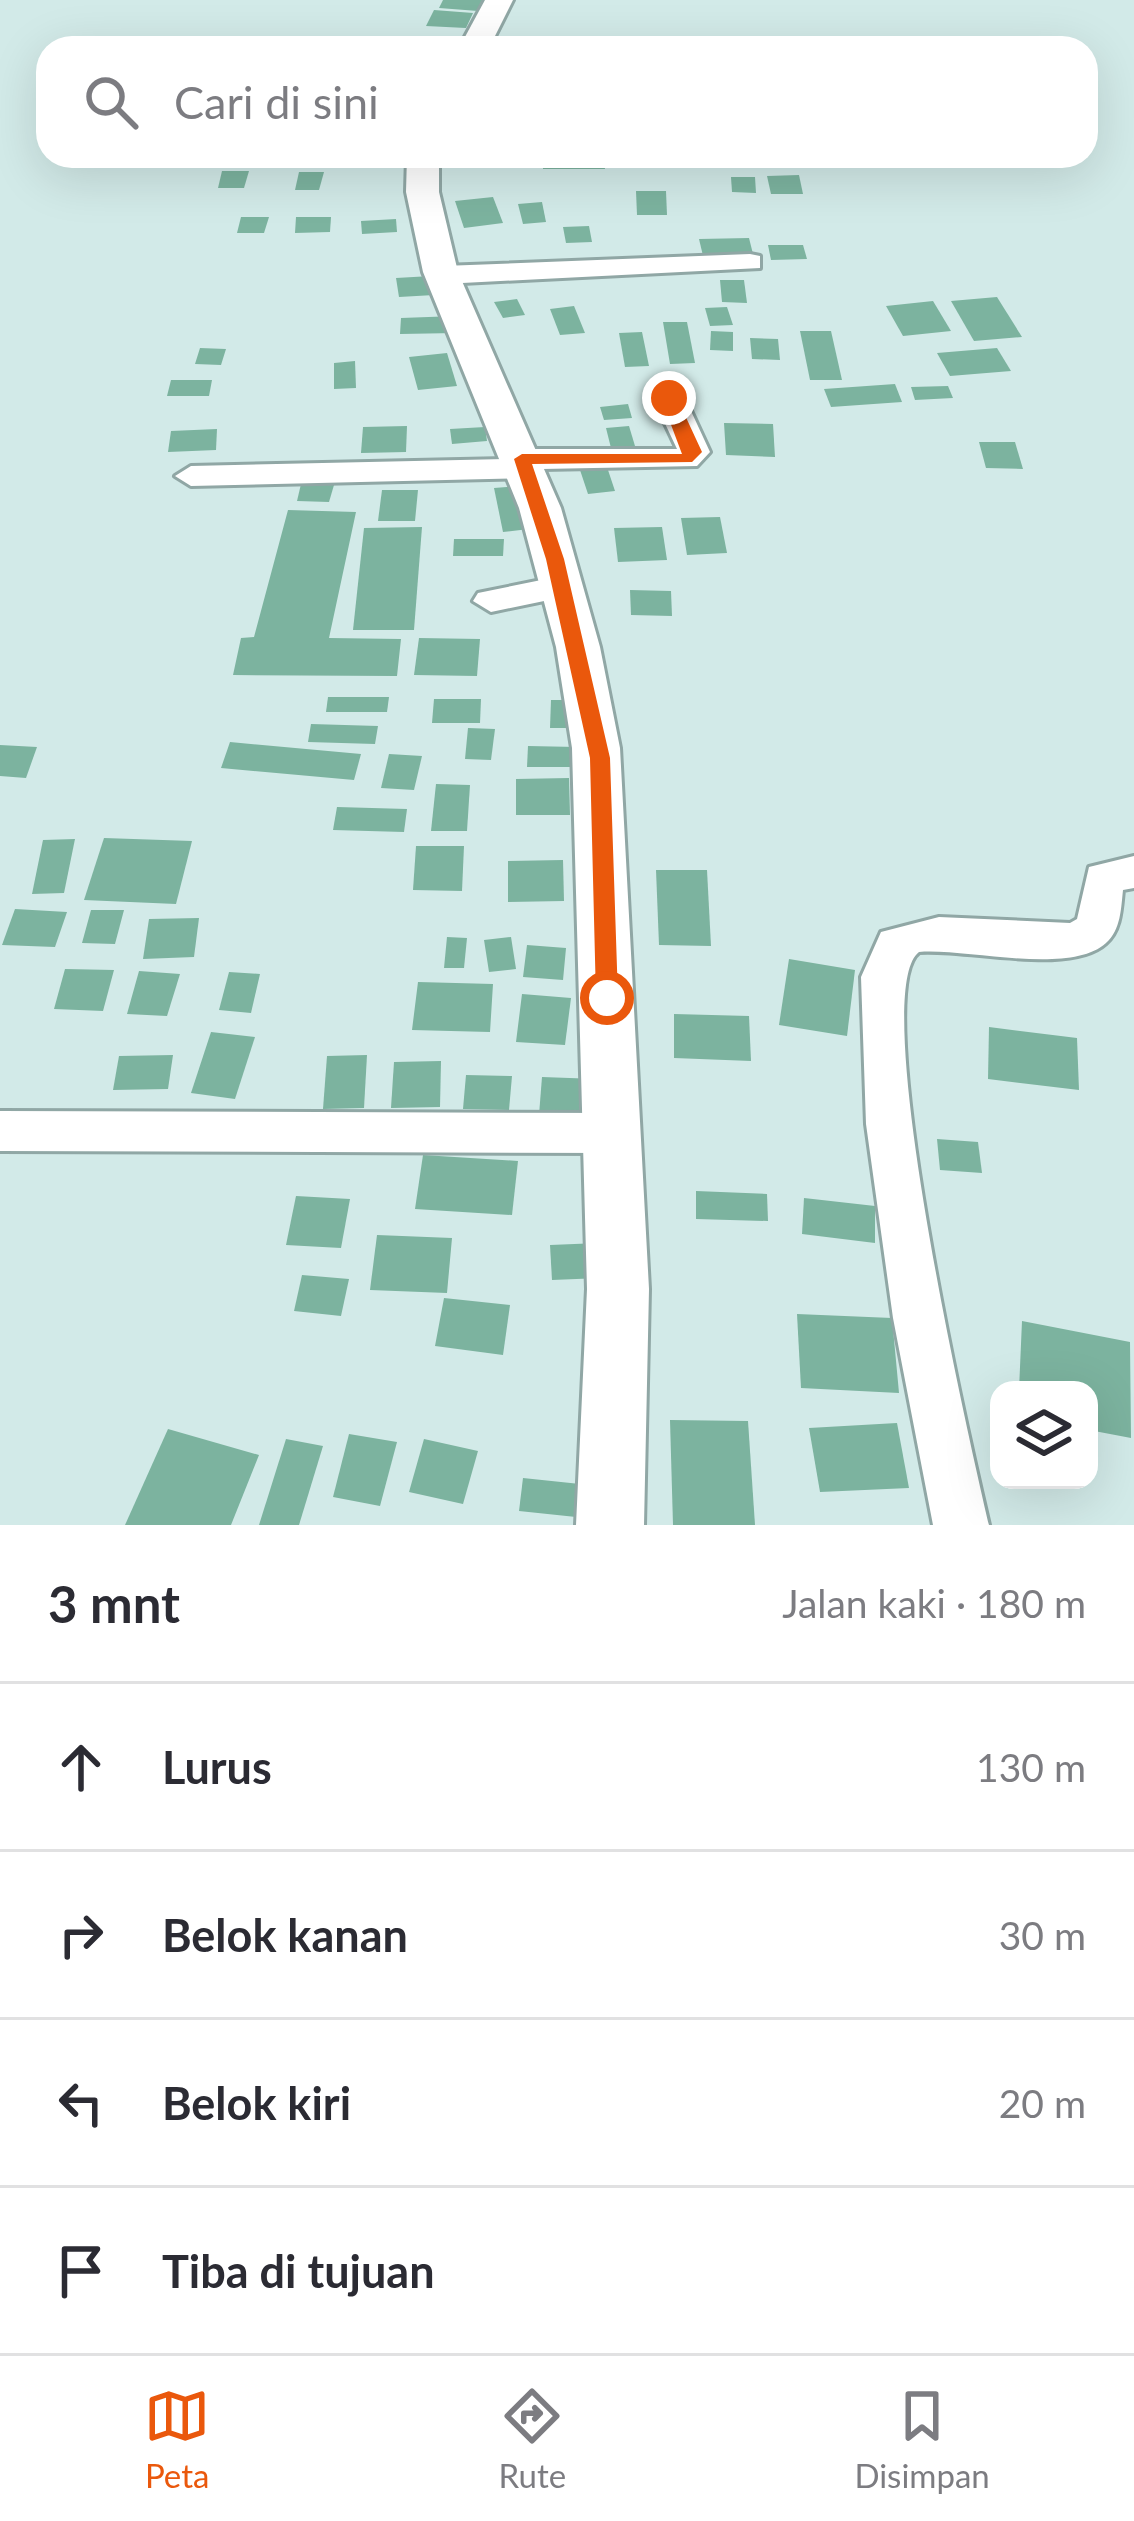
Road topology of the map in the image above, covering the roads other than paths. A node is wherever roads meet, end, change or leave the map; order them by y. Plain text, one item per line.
1 (499, 0) edge
2 (480, 36) edge
3 (423, 168) edge
4 (750, 262) dead end
5 (442, 275) junction
6 (669, 398) dead end
7 (524, 464) junction
8 (190, 476) dead end
9 (561, 587) junction
10 (491, 601) dead end
11 (1134, 872) edge
12 (0, 1131) edge
13 (614, 1133) junction
14 (610, 1525) edge
15 (961, 1525) edge

1 - 2 street
3 - 5 street
4 - 5 street
5 - 7 street
6 - 7 street
7 - 8 street
7 - 9 street
9 - 10 street
9 - 13 street
11 - 15 street
12 - 13 street
13 - 14 street

